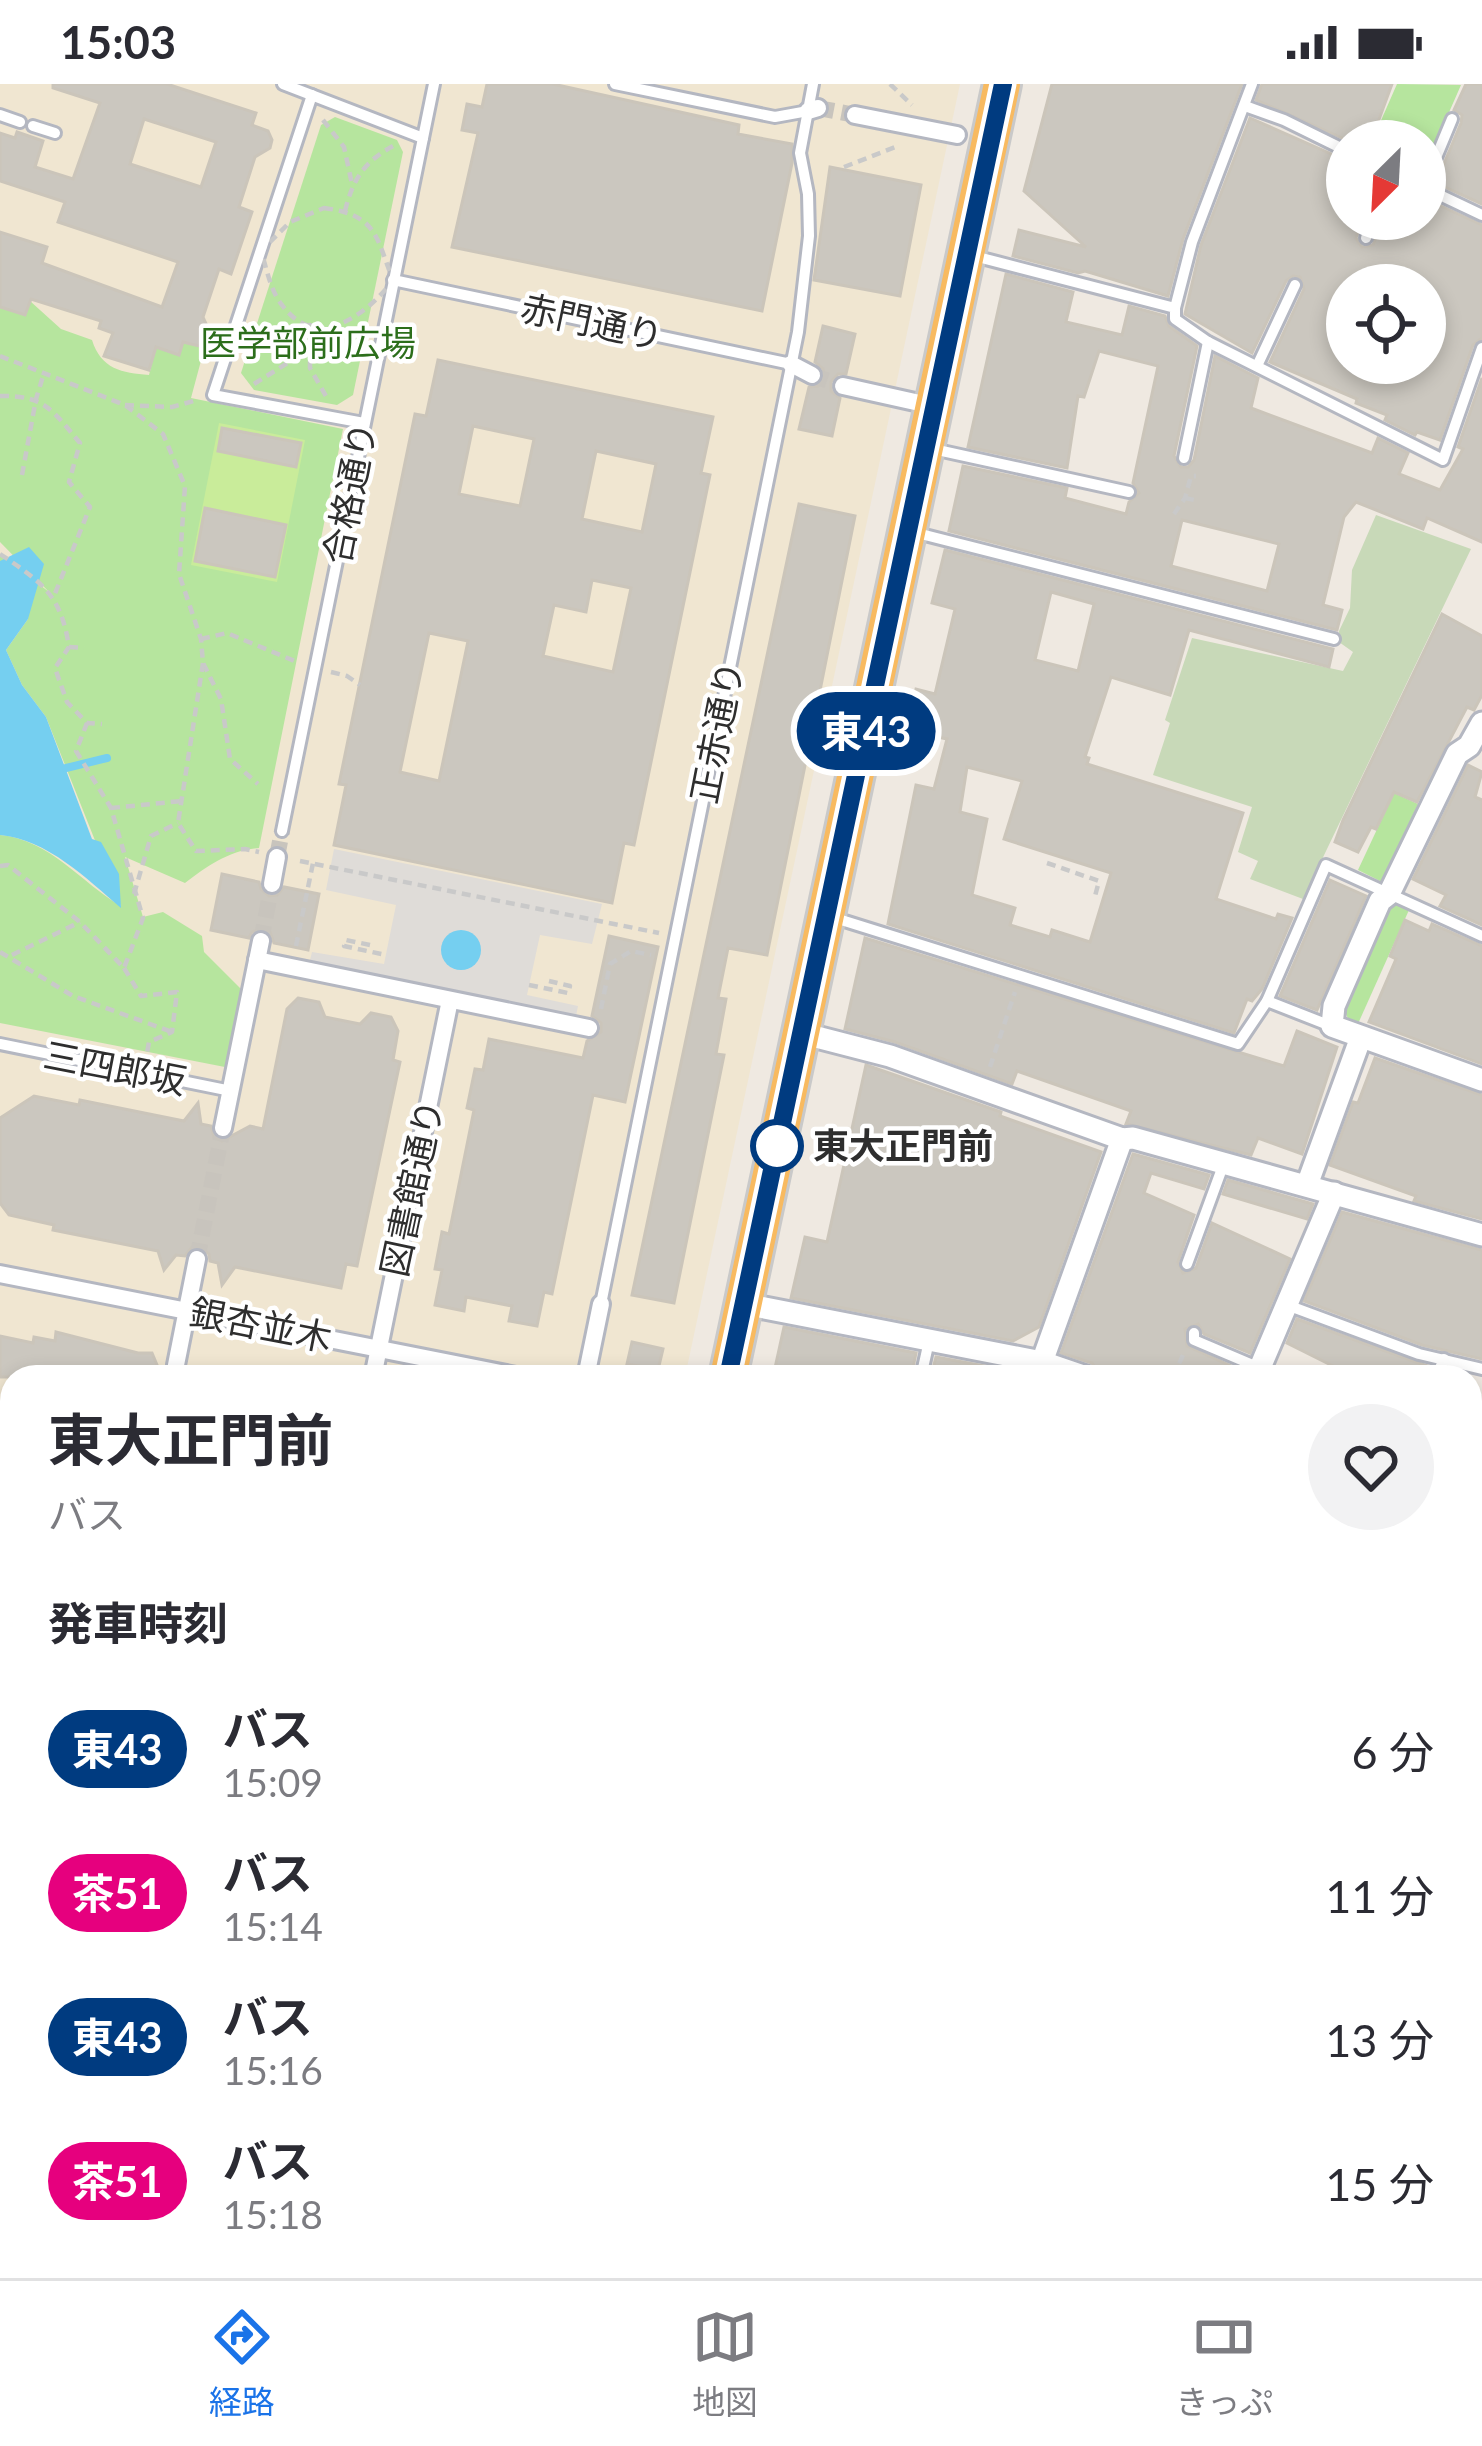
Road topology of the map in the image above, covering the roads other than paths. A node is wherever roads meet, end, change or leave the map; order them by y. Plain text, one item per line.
1 (286, 84) edge
2 (434, 84) edge
3 (615, 84) edge
4 (813, 84) edge
5 (1003, 84) edge
6 (1252, 84) edge
7 (312, 95) junction
8 (1245, 106) junction
9 (813, 109) junction
10 (0, 115) edge
11 (855, 115) tunnel mouth
12 (1452, 119) dead end
13 (55, 133) dead end
14 (1446, 134) edge
15 (957, 135) dead end
16 (423, 138) junction
17 (1326, 141) edge
18 (1446, 197) edge
19 (1482, 215) edge
20 (967, 254) junction
21 (393, 280) junction
22 (1295, 285) dead end
23 (1175, 308) junction
24 (1208, 342) junction
25 (1482, 348) edge
26 (791, 364) junction
27 (1257, 366) junction
28 (812, 375) tunnel mouth
29 (843, 386) tunnel mouth
30 (934, 406) junction
31 (364, 423) junction
32 (926, 448) junction
33 (1184, 458) dead end
34 (1129, 492) dead end
35 (908, 531) junction
36 (1334, 638) dead end
37 (1482, 723) edge
38 (1475, 750) edge
39 (282, 831) tunnel mouth
40 (277, 856) tunnel mouth
41 (272, 884) tunnel mouth
42 (1389, 894) junction
43 (826, 916) junction
44 (1482, 936) edge
45 (261, 941) tunnel mouth
46 (257, 960) junction
47 (451, 1000) junction
48 (1267, 1001) junction
49 (1332, 1026) junction
50 (590, 1028) road end
51 (801, 1033) junction
52 (1361, 1037) junction
53 (0, 1044) edge
54 (1482, 1080) edge
55 (231, 1091) junction
56 (223, 1128) tunnel mouth
57 (1122, 1139) junction
58 (1224, 1163) junction
59 (1307, 1185) junction
60 (1334, 1193) junction
61 (1482, 1235) edge
62 (197, 1259) tunnel mouth
63 (1187, 1264) dead end
64 (0, 1274) edge
65 (601, 1304) joint
66 (744, 1304) junction
67 (1287, 1305) junction
68 (187, 1311) junction
69 (1194, 1336) road end
70 (929, 1341) junction
71 (379, 1349) junction
72 (1444, 1359) junction
73 (1042, 1362) junction
74 (176, 1365) dead end
75 (376, 1365) edge
76 (460, 1365) edge
77 (588, 1365) edge
78 (731, 1365) edge
79 (924, 1365) edge
80 (1050, 1365) edge
81 (1244, 1365) edge
82 (1261, 1365) edge
83 (1441, 1365) edge
84 (1467, 1365) edge

1 - 7 lane
2 - 16 lane, 合格通り
3 - 9 lane
4 - 9 lane, 正赤通り
5 - 20 highway
6 - 8 lane
7 - 16 lane
7 - 31 lane
8 - 17 lane
8 - 23 lane
9 - 26 lane, 正赤通り
10 - 13 lane
11 - 15 street
12 - 14 lane
16 - 21 lane, 合格通り
18 - 19 lane
20 - 23 lane
20 - 30 highway
21 - 26 lane, 赤門通り
21 - 31 lane, 合格通り
22 - 27 lane
23 - 24 lane
24 - 27 lane
24 - 33 lane
25 - 27 lane
26 - 28 street
26 - 65 lane, 正赤通り
29 - 30 street
30 - 32 highway
31 - 39 lane, 合格通り
32 - 34 lane
32 - 35 highway
35 - 36 lane
35 - 43 highway
37 - 38 street
38 - 42 street
40 - 41 street
42 - 44 lane
42 - 48 lane
42 - 49 street
43 - 48 lane
43 - 51 highway
45 - 46 street
46 - 47 street
46 - 55 street
47 - 50 street
47 - 71 street, 図書館通り
48 - 49 lane
49 - 52 street
51 - 57 street
51 - 66 highway
52 - 54 street
52 - 59 street
53 - 55 lane, 三四郎坂
55 - 56 street
57 - 58 street
57 - 73 street
58 - 59 street
58 - 63 lane
59 - 60 street
60 - 61 street
60 - 67 street
62 - 68 street
64 - 68 street, 銀杏並木
65 - 77 street, 正赤通り
66 - 70 street
66 - 78 highway
67 - 72 lane
67 - 82 street
68 - 71 street, 銀杏並木
68 - 74 street
69 - 81 lane
70 - 73 street
70 - 79 lane
71 - 75 street, 図書館通り
71 - 76 street, 銀杏並木
72 - 83 lane
72 - 84 lane
73 - 80 street

